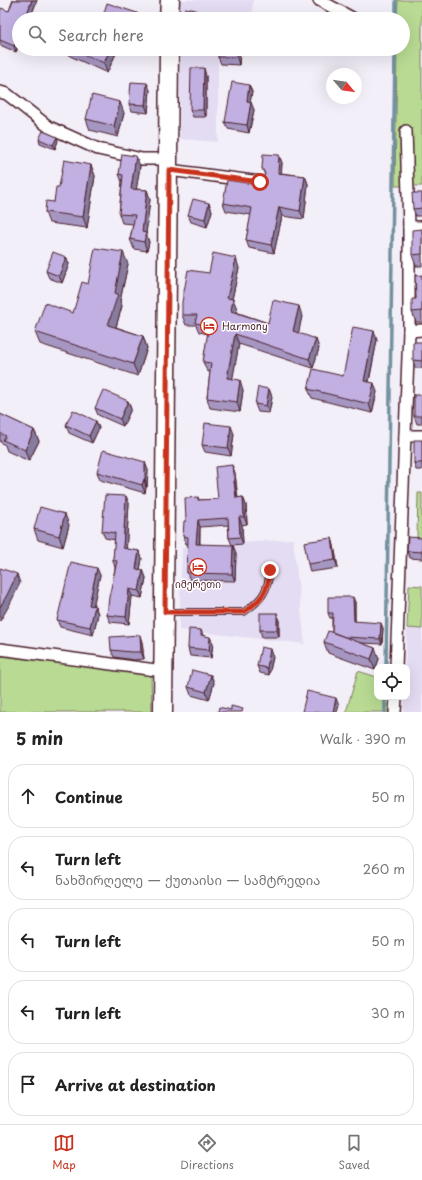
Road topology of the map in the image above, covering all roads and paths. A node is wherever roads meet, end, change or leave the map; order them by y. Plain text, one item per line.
1 (170, 0) edge
2 (320, 0) edge
3 (169, 12) edge
4 (341, 12) edge
5 (169, 56) edge
6 (0, 92) edge
7 (406, 131) dead end
8 (169, 165) junction
9 (260, 182) edge
10 (409, 227) junction
11 (422, 227) edge
12 (422, 330) edge
13 (409, 331) junction
14 (405, 436) junction
15 (422, 436) edge
16 (270, 570) dead end
17 (165, 612) junction
18 (0, 649) edge
19 (396, 664) edge
20 (163, 671) junction
21 (396, 700) edge
22 (163, 712) edge
23 (395, 712) edge

1 - 3 main road
2 - 4 street
5 - 8 main road
6 - 8 street
7 - 10 street
8 - 9 street
8 - 17 main road
10 - 11 street
10 - 13 street
12 - 13 street
13 - 14 street
14 - 15 street
14 - 19 street
16 - 17 lane
17 - 20 main road
18 - 20 street
20 - 22 main road
21 - 23 street

